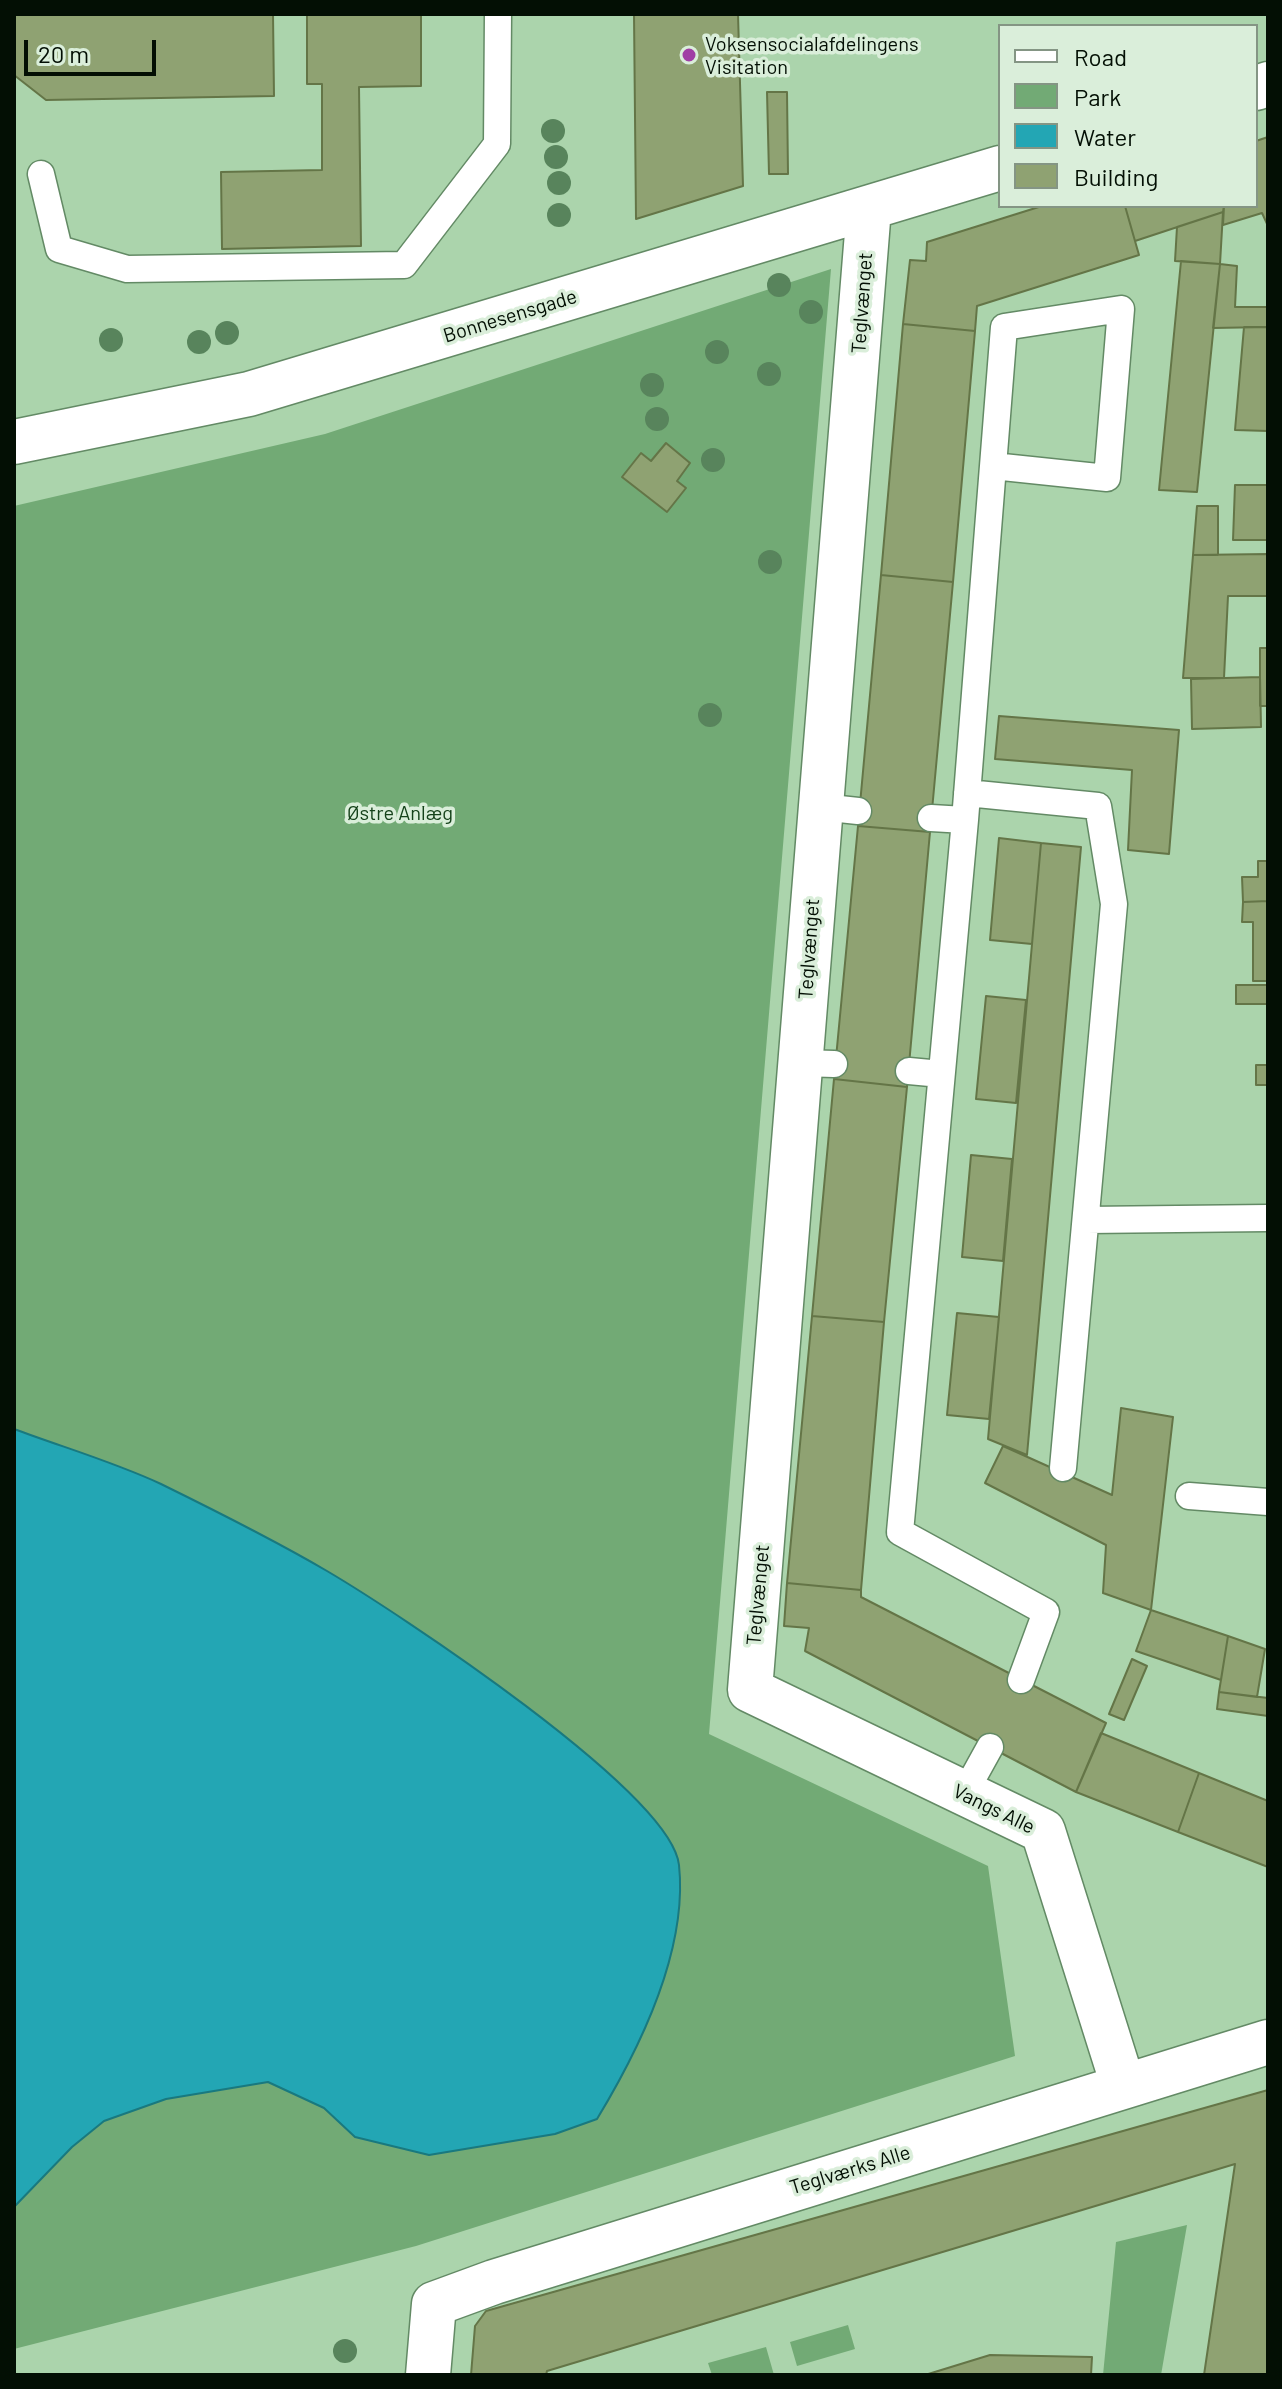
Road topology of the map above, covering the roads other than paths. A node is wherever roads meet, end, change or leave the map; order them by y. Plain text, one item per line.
1 (498, 14) edge
2 (998, 169) edge
3 (41, 174) dead end
4 (868, 222) junction
5 (14, 442) edge
6 (993, 466) junction
7 (967, 793) junction
8 (931, 818) dead end
9 (965, 820) junction
10 (909, 1071) dead end
11 (941, 1074) junction
12 (1268, 1218) edge
13 (1087, 1220) junction
14 (1063, 1468) dead end
15 (1189, 1496) dead end
16 (1268, 1502) edge
17 (1021, 1680) dead end
18 (750, 1690) joint
19 (990, 1747) dead end
20 (976, 1800) junction
21 (1268, 2042) edge
22 (1123, 2085) junction
23 (428, 2375) edge

1 - 3 lane
2 - 4 street, Bonnesensgade
4 - 5 street, Bonnesensgade
4 - 18 street, Teglvænget
6 - 6 lane
6 - 7 lane
7 - 9 lane
7 - 13 lane
8 - 9 lane
9 - 11 lane
10 - 11 lane
11 - 17 lane
12 - 13 lane
13 - 14 lane
15 - 16 lane
18 - 20 street, Vangs Alle
19 - 20 lane
20 - 22 street, Vangs Alle
21 - 22 street, Teglværks Alle
22 - 23 street, Teglværks Alle

